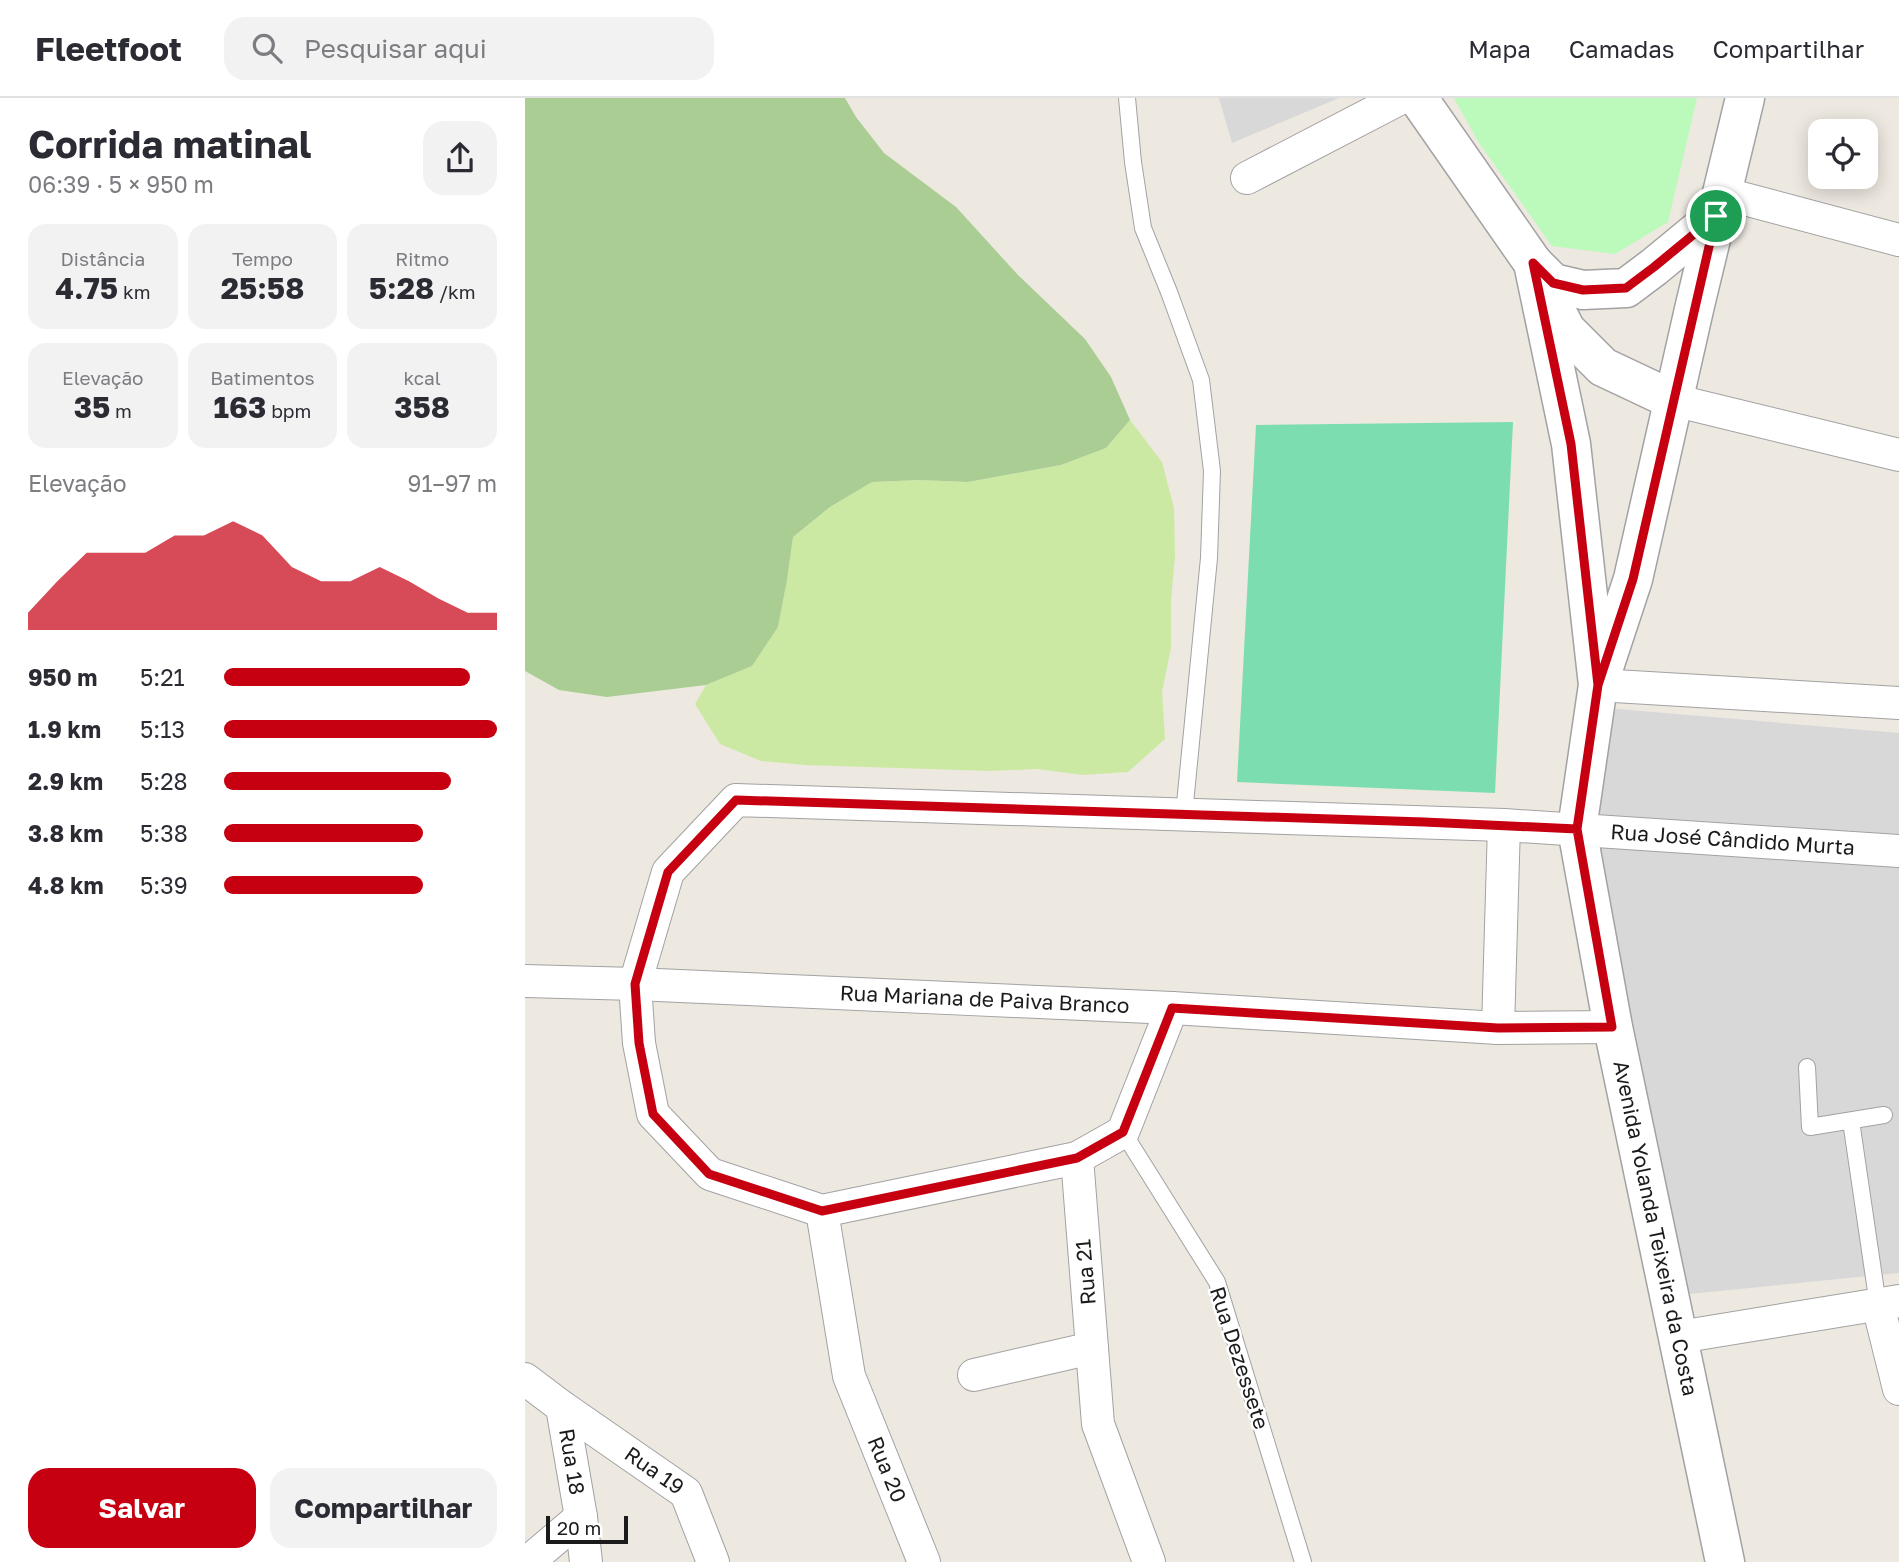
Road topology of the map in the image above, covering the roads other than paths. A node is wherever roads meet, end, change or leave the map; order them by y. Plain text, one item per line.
1 (1127, 98) edge
2 (1401, 98) edge
3 (1418, 98) edge
4 (1745, 98) edge
5 (1247, 178) dead end
6 (1719, 205) junction
7 (1899, 240) edge
8 (1533, 263) junction
9 (1654, 267) junction
10 (1695, 304) junction
11 (1673, 400) junction
12 (1899, 455) edge
13 (1598, 685) junction
14 (1899, 703) edge
15 (1184, 814) junction
16 (1504, 825) junction
17 (1577, 829) junction
18 (1899, 851) edge
19 (525, 981) edge
20 (635, 984) junction
21 (1172, 1008) junction
22 (1612, 1027) junction
23 (1498, 1028) junction
24 (1807, 1067) dead end
25 (1884, 1115) dead end
26 (1851, 1121) junction
27 (1123, 1132) junction
28 (1077, 1158) junction
29 (822, 1211) junction
30 (1888, 1303) edge
31 (1679, 1338) junction
32 (1092, 1348) junction
33 (974, 1375) dead end
34 (525, 1378) edge
35 (1899, 1389) edge
36 (562, 1407) junction
37 (581, 1517) junction
38 (528, 1562) edge
39 (586, 1562) edge
40 (713, 1562) edge
41 (924, 1562) edge
42 (1149, 1562) edge
43 (1303, 1562) edge
44 (1725, 1562) edge

1 - 15 lane
2 - 5 street
3 - 8 street, Avenida Yolanda Teixeira da Costa
4 - 6 street
6 - 7 street
6 - 9 street
6 - 10 street
8 - 9 street
8 - 11 street
8 - 13 street, Avenida Yolanda Teixeira da Costa
9 - 10 street
10 - 11 street
11 - 12 street
11 - 13 street
13 - 14 street
13 - 17 street, Avenida Yolanda Teixeira da Costa
15 - 16 street, Rua José Cândido Murta
15 - 20 street, Rua José Cândido Murta
16 - 17 street, Rua José Cândido Murta
16 - 23 street
17 - 18 street, Rua José Cândido Murta
17 - 22 street, Avenida Yolanda Teixeira da Costa
19 - 20 street, Rua Mariana de Paiva Branco
20 - 21 street, Rua Mariana de Paiva Branco
20 - 29 street, Rua José Cândido Murta
21 - 23 street, Rua Mariana de Paiva Branco
21 - 27 street
22 - 23 street, Rua Mariana de Paiva Branco
22 - 31 street, Avenida Yolanda Teixeira da Costa
24 - 26 lane
25 - 26 lane
26 - 30 lane
27 - 28 street
27 - 43 lane, Rua Dezessete
28 - 29 street, Rua José Cândido Murta
28 - 32 street, Rua 21
29 - 41 street, Rua 20
30 - 31 street
30 - 35 street
31 - 44 street, Avenida Yolanda Teixeira da Costa
32 - 33 street
32 - 42 street, Rua 21
34 - 36 street, Rua 18
36 - 37 street, Rua 18
36 - 40 street, Rua 19
37 - 38 street
37 - 39 street, Rua 18

